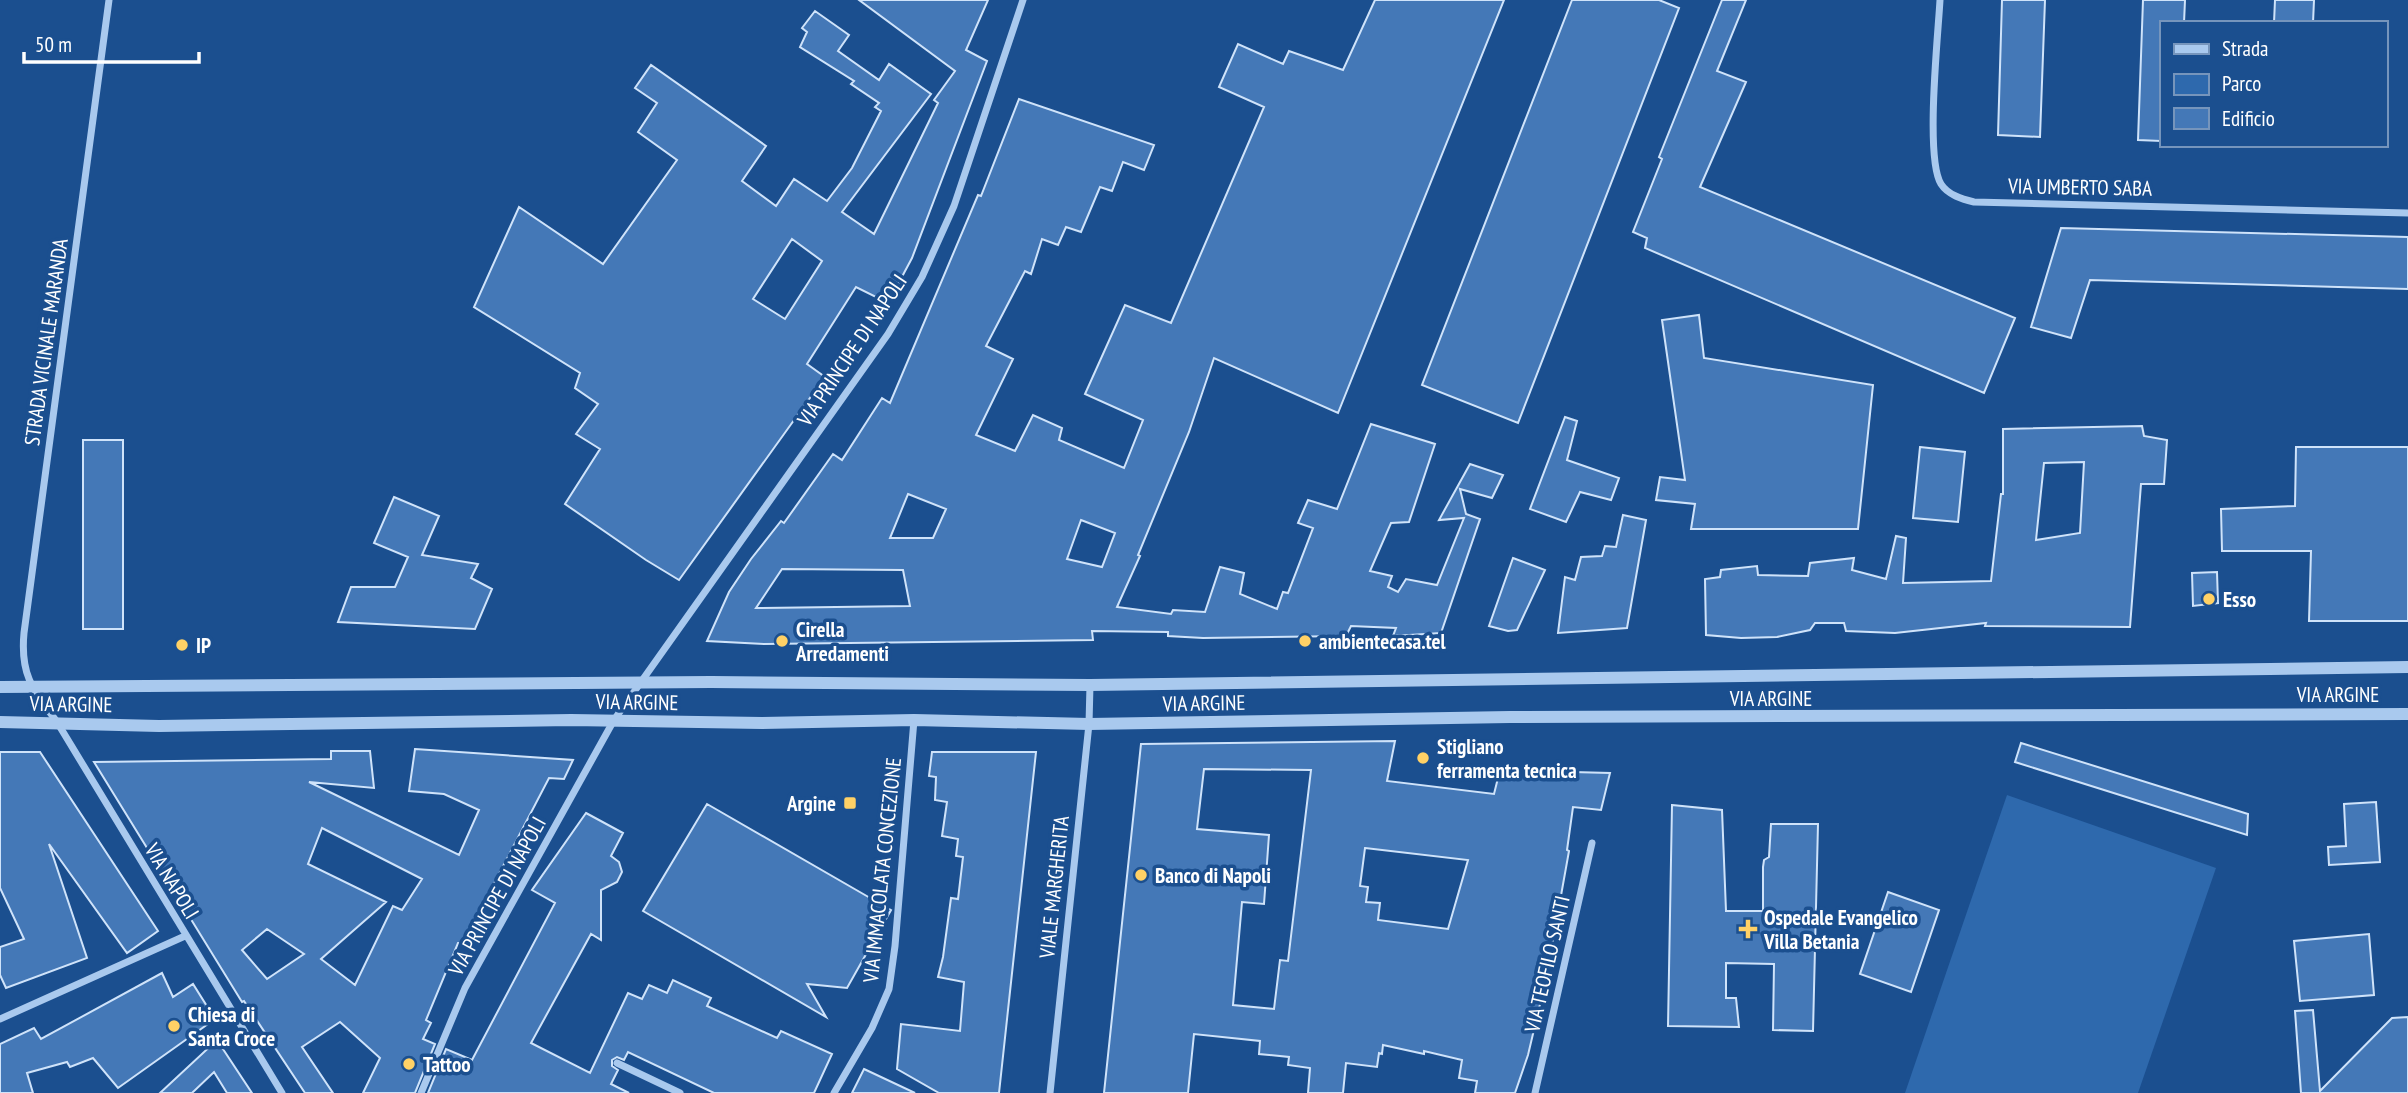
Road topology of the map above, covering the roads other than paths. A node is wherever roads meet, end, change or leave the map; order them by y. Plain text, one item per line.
1 (110, 0) edge
2 (1023, 0) edge
3 (1940, 0) edge
4 (2408, 213) edge
5 (2408, 667) edge
6 (640, 683) junction
7 (1090, 685) junction
8 (0, 687) edge
9 (30, 687) junction
10 (2408, 714) edge
11 (614, 720) junction
12 (914, 720) junction
13 (0, 722) edge
14 (57, 722) junction
15 (1089, 724) junction
16 (1592, 843) dead end
17 (185, 936) junction
18 (0, 1019) edge
19 (617, 1063) dead end
20 (282, 1093) edge
21 (421, 1093) edge
22 (680, 1093) edge
23 (834, 1093) edge
24 (1050, 1093) edge
25 (1535, 1093) edge

1 - 9 street, STRADA VICINALE MARANDA
2 - 6 street, VIA PRINCIPE DI NAPOLI
3 - 4 street, VIA UMBERTO SABA
5 - 7 street, VIA ARGINE
6 - 7 street, VIA ARGINE
6 - 9 street, VIA ARGINE
6 - 11 street, VIA PRINCIPE DI NAPOLI
7 - 15 street, VIALE MARGHERITA
8 - 9 street, VIA ARGINE
9 - 14 street, VIA NAPOLI
10 - 15 street, VIA ARGINE
11 - 12 street, VIA ARGINE
11 - 14 street, VIA ARGINE
11 - 21 street, VIA PRINCIPE DI NAPOLI
12 - 15 street, VIA ARGINE
12 - 23 street, VIA IMMACOLATA CONCEZIONE
13 - 14 street, VIA ARGINE
14 - 17 street, VIA NAPOLI
15 - 24 street, VIALE MARGHERITA
16 - 25 street, VIA TEOFILO SANTI
17 - 18 street
17 - 20 street, VIA NAPOLI
19 - 22 street

